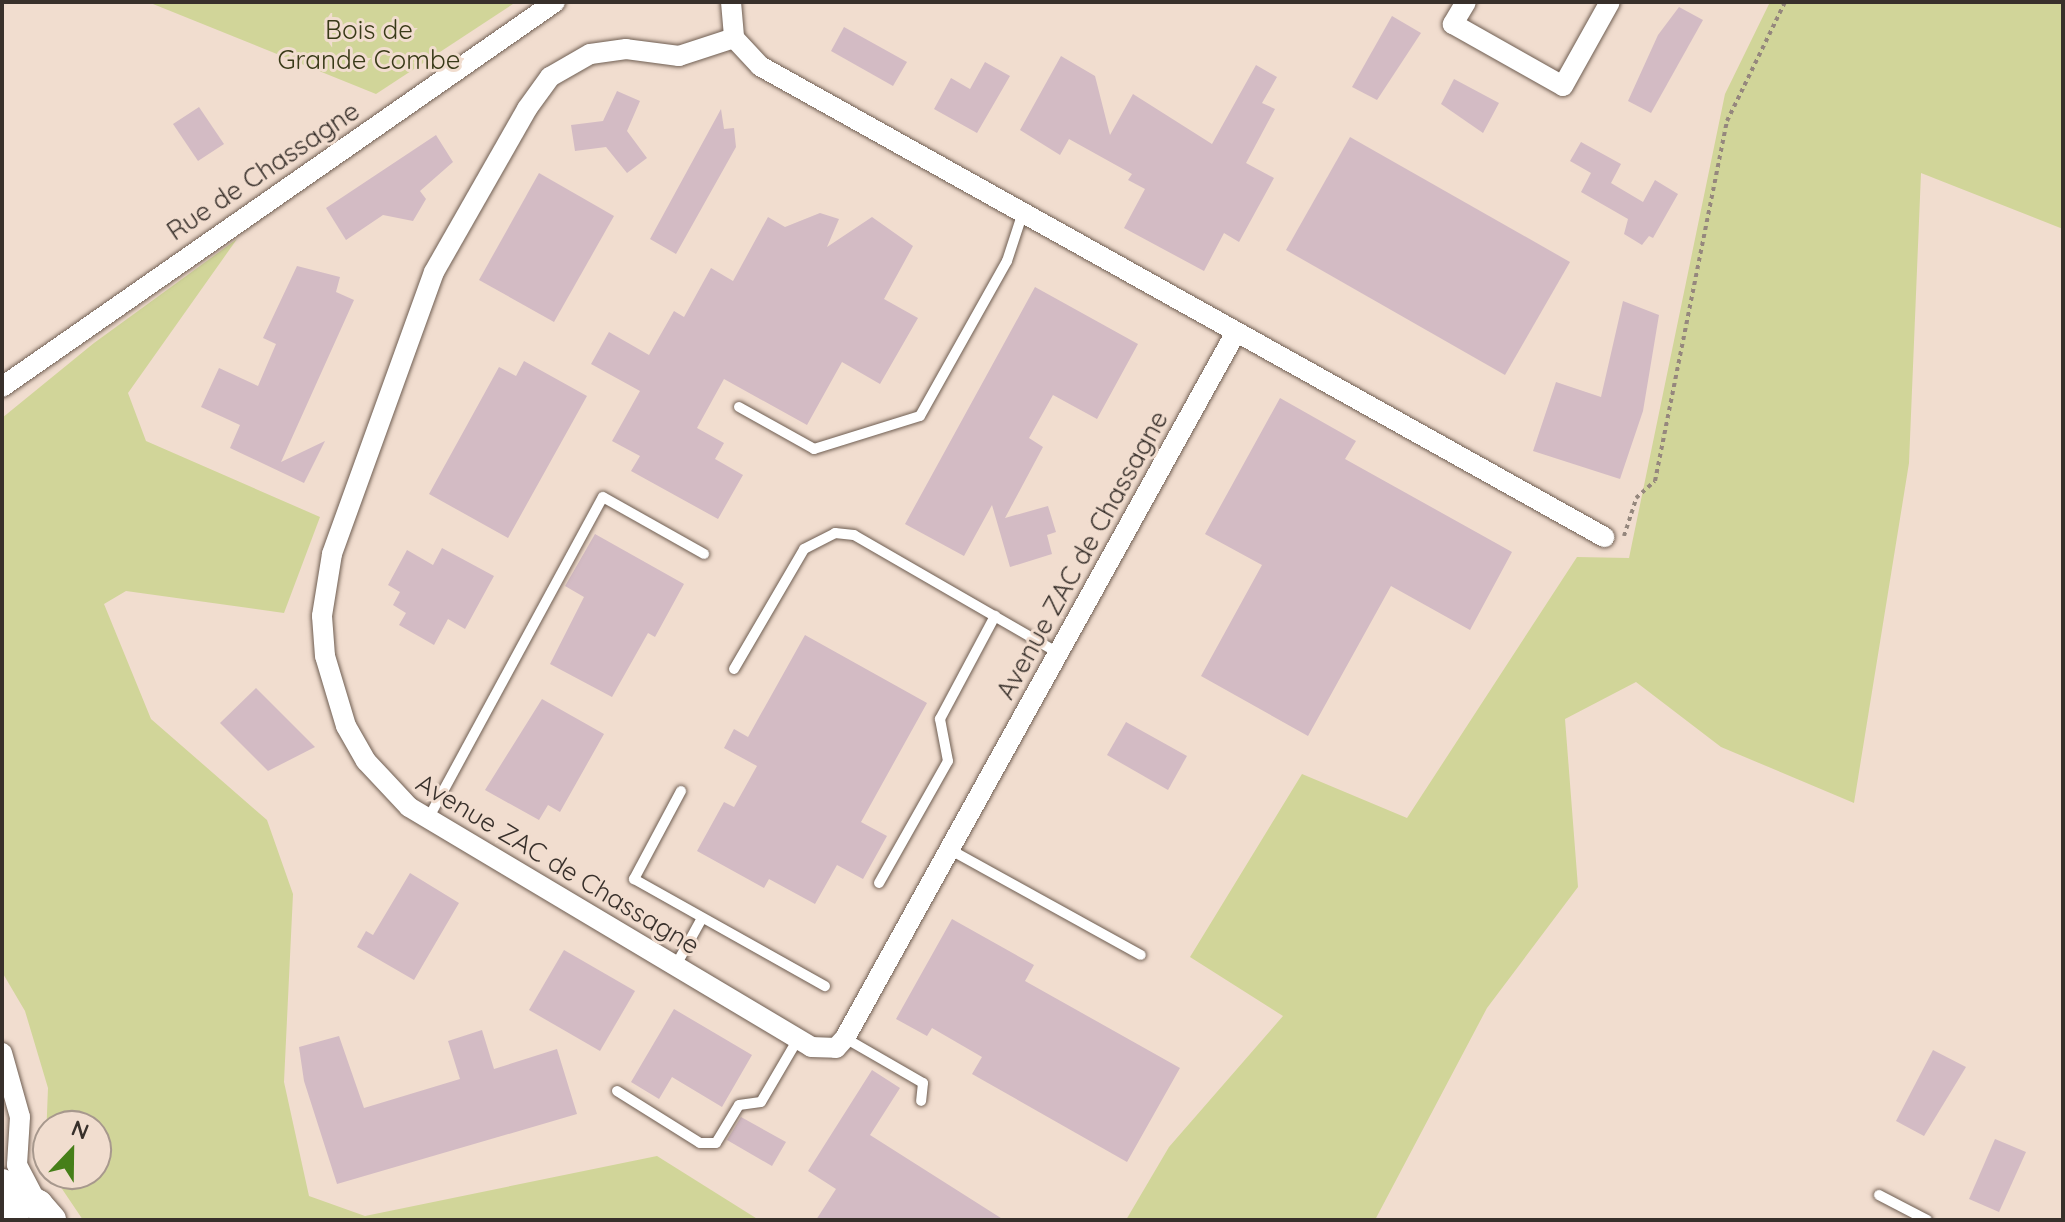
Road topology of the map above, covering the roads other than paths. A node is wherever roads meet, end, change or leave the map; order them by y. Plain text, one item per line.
1 (555, 2) edge
2 (731, 2) edge
3 (1466, 2) edge
4 (1610, 2) edge
5 (734, 38) junction
6 (1023, 212) junction
7 (1236, 332) junction
8 (2, 387) edge
9 (739, 407) dead end
10 (1604, 537) road end
11 (704, 554) dead end
12 (995, 616) junction
13 (1058, 653) junction
14 (734, 669) dead end
15 (681, 791) dead end
16 (428, 820) junction
17 (949, 849) junction
18 (879, 883) dead end
19 (702, 918) junction
20 (1141, 955) dead end
21 (675, 967) junction
22 (825, 986) dead end
23 (845, 1038) junction
24 (798, 1039) junction
25 (2, 1053) edge
26 (5, 1074) junction
27 (617, 1091) dead end
28 (2, 1097) edge
29 (921, 1101) dead end
30 (7, 1177) edge
31 (1879, 1195) dead end
32 (2, 1213) edge
33 (34, 1215) edge
34 (1927, 1220) edge

1 - 8 street, Rue de Chassagne
2 - 5 street
3 - 4 street
5 - 6 street
5 - 16 street, Avenue ZAC de Chassagne
6 - 7 street
6 - 9 lane
7 - 10 street
7 - 13 street, Avenue ZAC de Chassagne
11 - 16 lane
12 - 13 lane
12 - 14 lane
12 - 18 lane
13 - 17 street, Avenue ZAC de Chassagne
15 - 19 lane
16 - 21 street, Avenue ZAC de Chassagne
17 - 20 lane
17 - 23 street, Avenue ZAC de Chassagne
19 - 21 lane
19 - 22 lane
21 - 24 street, Avenue ZAC de Chassagne
23 - 24 street, Avenue ZAC de Chassagne
23 - 29 lane
24 - 27 lane
25 - 26 street
26 - 28 street
26 - 30 street
30 - 33 street
31 - 34 lane
32 - 33 street

